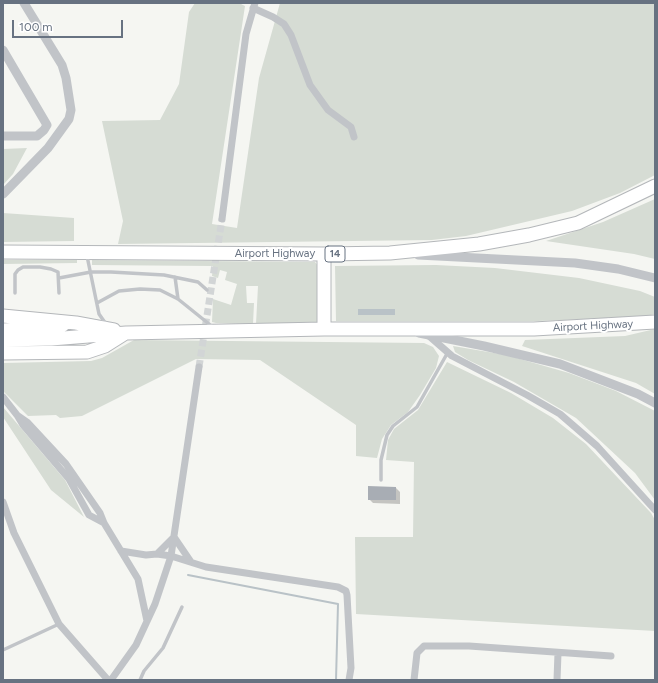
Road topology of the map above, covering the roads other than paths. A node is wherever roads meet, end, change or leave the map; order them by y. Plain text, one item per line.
1 (24, 3) edge
2 (254, 5) edge
3 (3, 50) edge
4 (3, 136) edge
5 (354, 137) dead end
6 (655, 186) edge
7 (3, 194) edge
8 (222, 219) tunnel mouth
9 (3, 252) edge
10 (86, 252) junction
11 (390, 253) junction
12 (324, 254) junction
13 (91, 272) junction
14 (175, 277) junction
15 (59, 278) junction
16 (655, 278) edge
17 (206, 290) dead end
18 (15, 293) dead end
19 (59, 293) dead end
20 (178, 299) junction
21 (97, 303) junction
22 (3, 316) edge
23 (655, 322) edge
24 (76, 323) junction
25 (108, 329) junction
26 (324, 329) junction
27 (3, 330) edge
28 (404, 330) junction
29 (218, 331) junction
30 (126, 334) junction
31 (428, 335) junction
32 (3, 340) edge
33 (448, 352) junction
34 (3, 353) edge
35 (199, 367) tunnel mouth
36 (4, 400) edge
37 (655, 403) edge
38 (17, 415) junction
39 (381, 480) dead end
40 (90, 497) junction
41 (3, 502) edge
42 (81, 502) junction
43 (655, 510) edge
44 (104, 523) junction
45 (174, 537) junction
46 (121, 551) junction
47 (157, 554) junction
48 (171, 556) junction
49 (191, 562) junction
50 (182, 607) dead end
51 (147, 621) junction
52 (59, 624) junction
53 (3, 650) edge
54 (558, 653) junction
55 (610, 656) dead end
56 (108, 680) edge
57 (111, 680) edge
58 (140, 680) edge
59 (349, 680) edge
60 (414, 680) edge
61 (557, 680) edge

1 - 7 street
2 - 5 street
2 - 8 street
3 - 4 street
6 - 11 highway, Airport Highway / 14
9 - 10 highway, Airport Highway / 14
10 - 12 highway, Airport Highway / 14
10 - 13 lane
11 - 12 highway, Airport Highway / 14
11 - 16 street
12 - 26 highway
13 - 14 lane
13 - 15 lane
13 - 21 lane
14 - 17 lane
14 - 20 lane
15 - 18 lane
15 - 19 lane
20 - 21 lane
20 - 29 lane
21 - 25 lane
22 - 24 highway
23 - 28 highway, Airport Highway
24 - 25 highway
24 - 27 highway
25 - 30 highway
26 - 28 highway, Airport Highway
26 - 29 highway, Airport Highway
28 - 31 street
29 - 30 highway, Airport Highway
30 - 32 highway, Airport Highway
30 - 34 highway
31 - 33 street
31 - 37 street
33 - 39 lane
33 - 43 street
35 - 45 street
36 - 38 street
38 - 40 street
38 - 42 street
40 - 42 street
40 - 44 street
41 - 52 street
42 - 44 street
44 - 46 street
45 - 47 street
45 - 48 street
45 - 49 street
46 - 47 street
46 - 51 street
47 - 48 street
48 - 49 street
48 - 51 street
49 - 59 street
50 - 58 lane
51 - 57 street
52 - 53 lane
52 - 56 street
54 - 55 street
54 - 60 street
54 - 61 street

